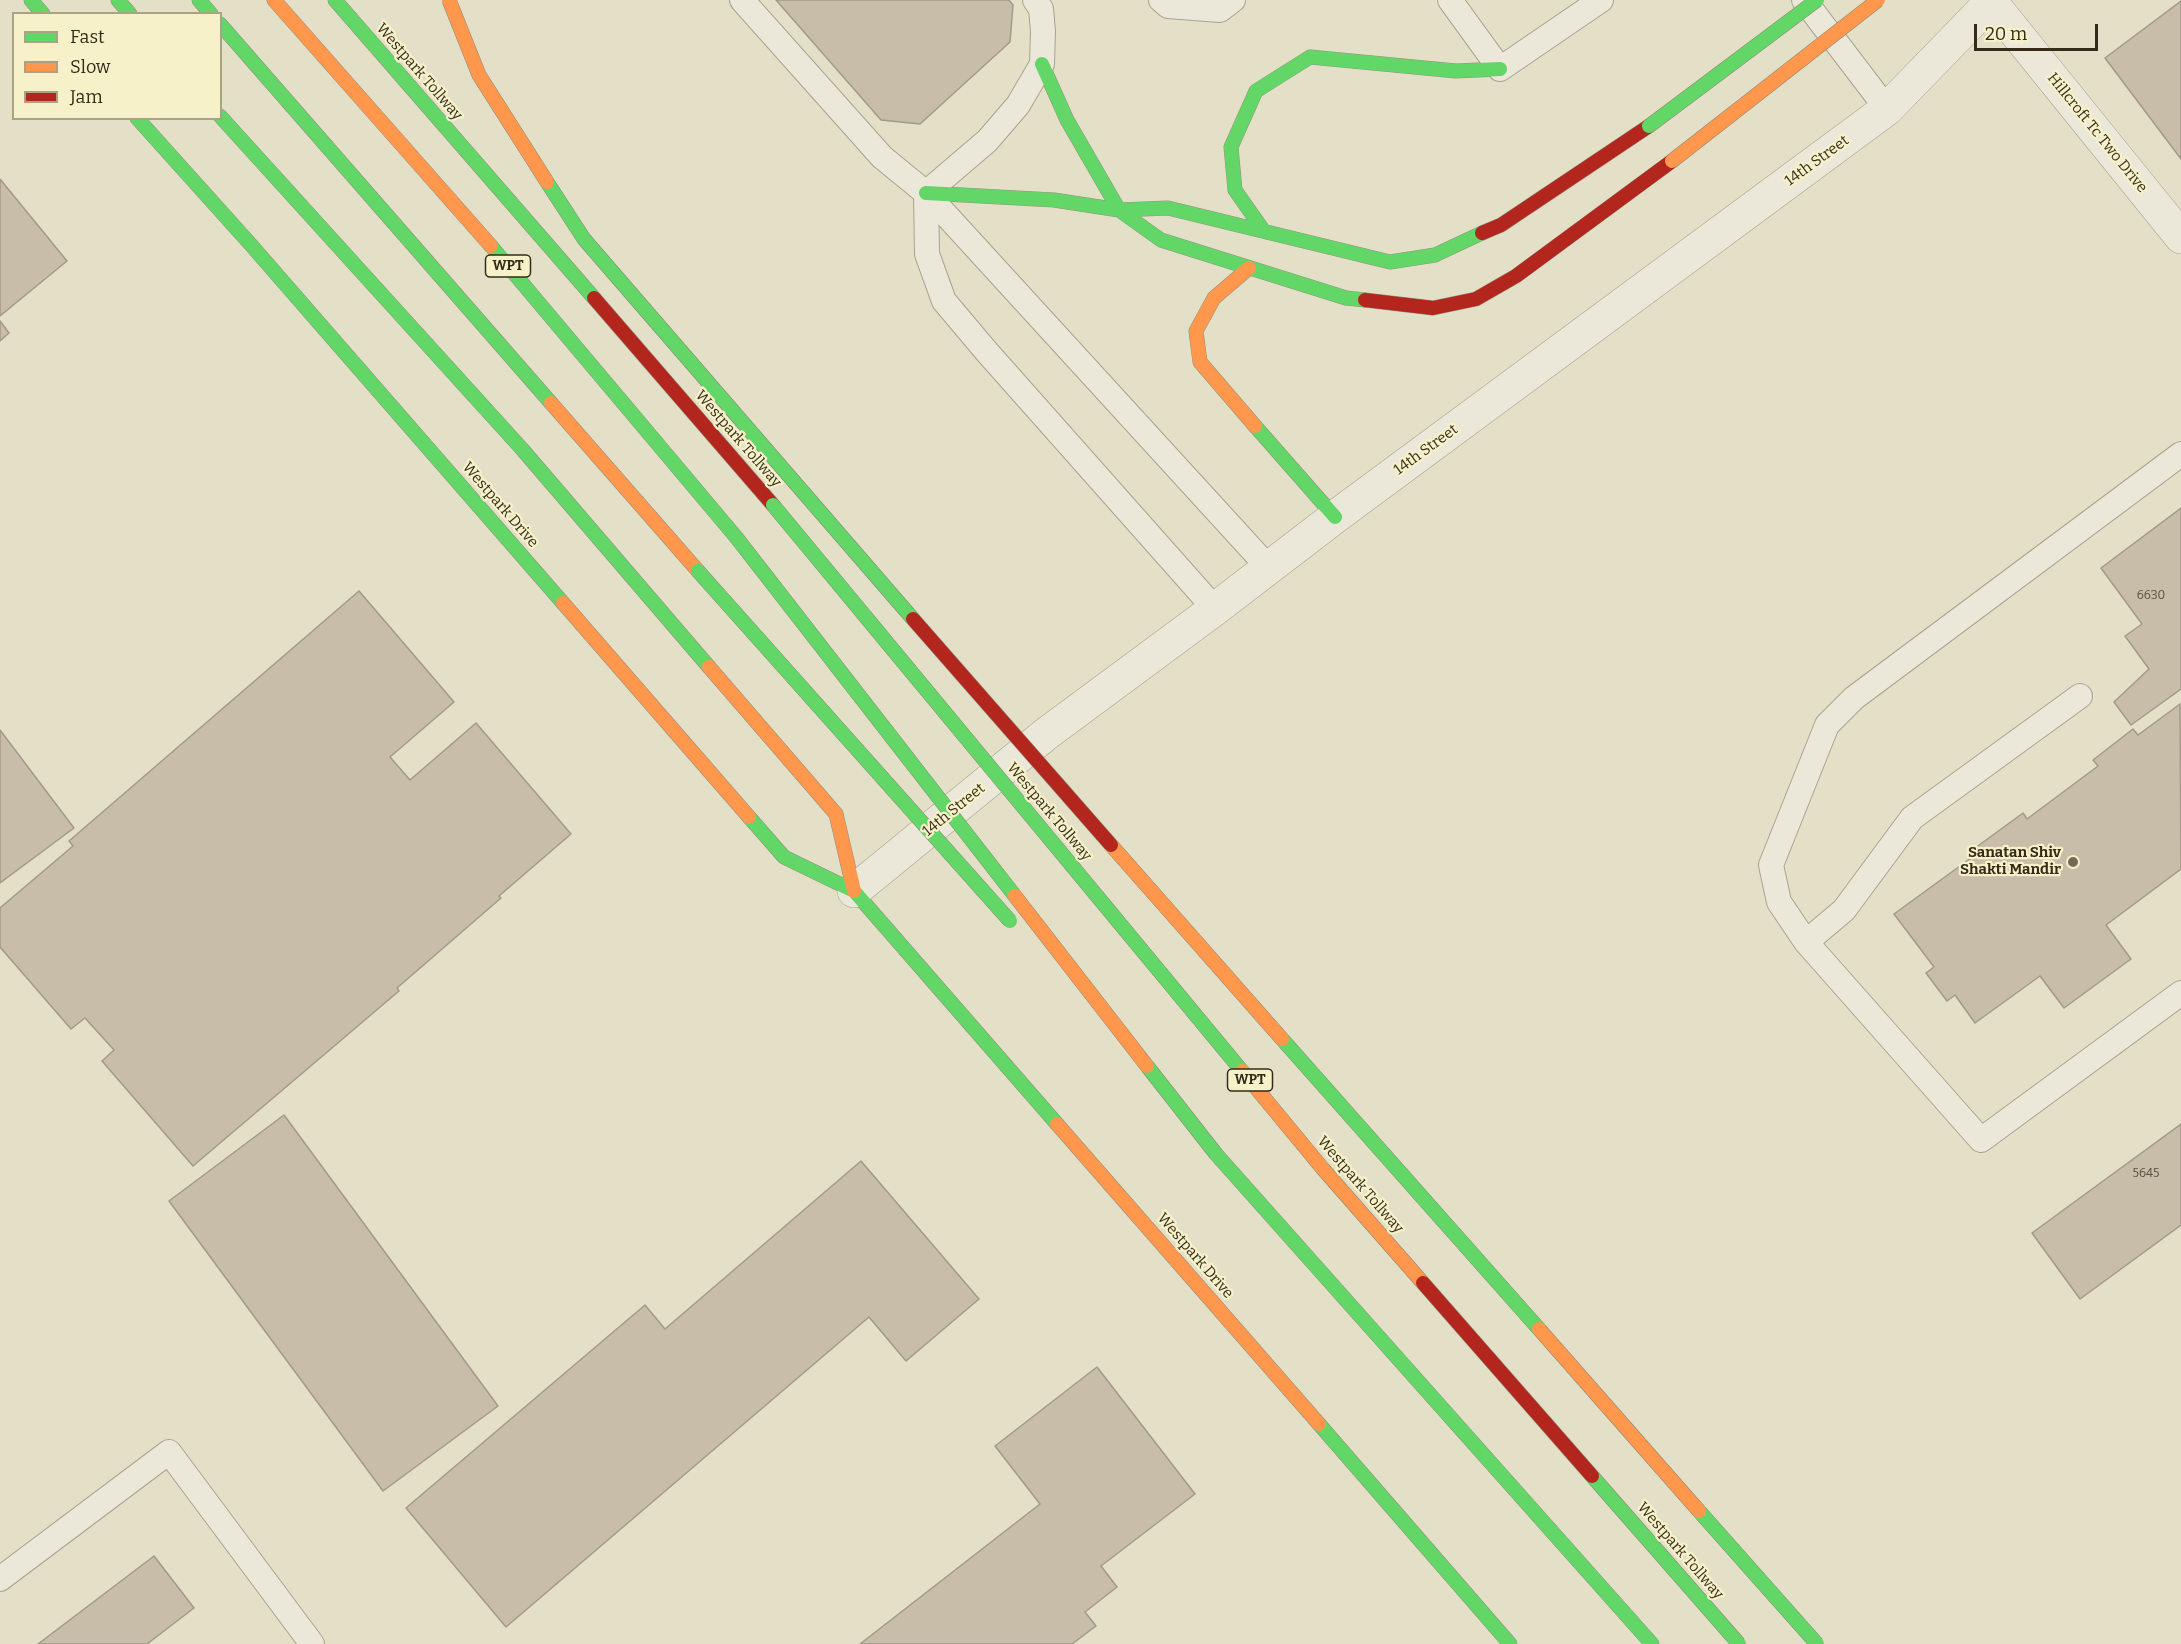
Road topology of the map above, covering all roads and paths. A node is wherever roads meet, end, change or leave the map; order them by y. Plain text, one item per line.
1 (31, 0) edge
2 (118, 0) edge
3 (199, 0) edge
4 (274, 0) edge
5 (335, 0) edge
6 (449, 0) edge
7 (742, 0) edge
8 (1035, 0) edge
9 (1161, 0) edge
10 (1233, 0) edge
11 (1450, 0) edge
12 (1601, 0) edge
13 (1804, 0) edge
14 (1818, 0) edge
15 (1878, 0) edge
16 (1992, 1) edge
17 (41, 12) edge
18 (128, 12) edge
19 (209, 12) edge
20 (222, 26) edge
21 (1042, 64) junction
22 (1500, 69) junction
23 (1887, 110) junction
24 (222, 118) edge
25 (139, 120) edge
26 (926, 193) junction
27 (1119, 210) junction
28 (1263, 230) junction
29 (2181, 237) edge
30 (1249, 268) junction
31 (2181, 454) edge
32 (1335, 517) junction
33 (1268, 567) junction
34 (1215, 609) junction
35 (2080, 696) dead end
36 (854, 891) junction
37 (1017, 929) dead end
38 (1806, 942) junction
39 (1073, 992) dead end
40 (2181, 993) edge
41 (1216, 1154) junction
42 (0, 1579) edge
43 (312, 1644) edge
44 (1510, 1644) edge
45 (1652, 1644) edge
46 (1740, 1644) edge
47 (1817, 1644) edge

1 - 17 main road
2 - 18 main road
3 - 19 main road
4 - 41 main road, WPT, bridge
5 - 46 main road, Westpark Tollway / WPT, bridge
6 - 47 main road, bridge
7 - 26 lane
8 - 21 lane
9 - 10 lane
11 - 22 lane
12 - 22 lane
13 - 23 lane
14 - 28 main road, bridge
15 - 30 main road, bridge
16 - 23 street, 14th Street
16 - 29 street, Hillcroft Tc Two Drive
20 - 37 main road, bridge
21 - 26 lane
21 - 27 main road
22 - 28 main road
23 - 32 street, 14th Street
24 - 36 main road, Westpark Drive
25 - 36 main road, Westpark Drive
26 - 27 main road
26 - 33 lane
26 - 34 lane
27 - 28 main road
27 - 30 main road
30 - 32 main road
31 - 38 lane
32 - 33 street, 14th Street
33 - 34 street, 14th Street
34 - 36 street, 14th Street
35 - 38 lane
36 - 44 main road, Westpark Drive
38 - 40 lane
39 - 41 main road, bridge
41 - 45 main road, WPT
42 - 43 lane

